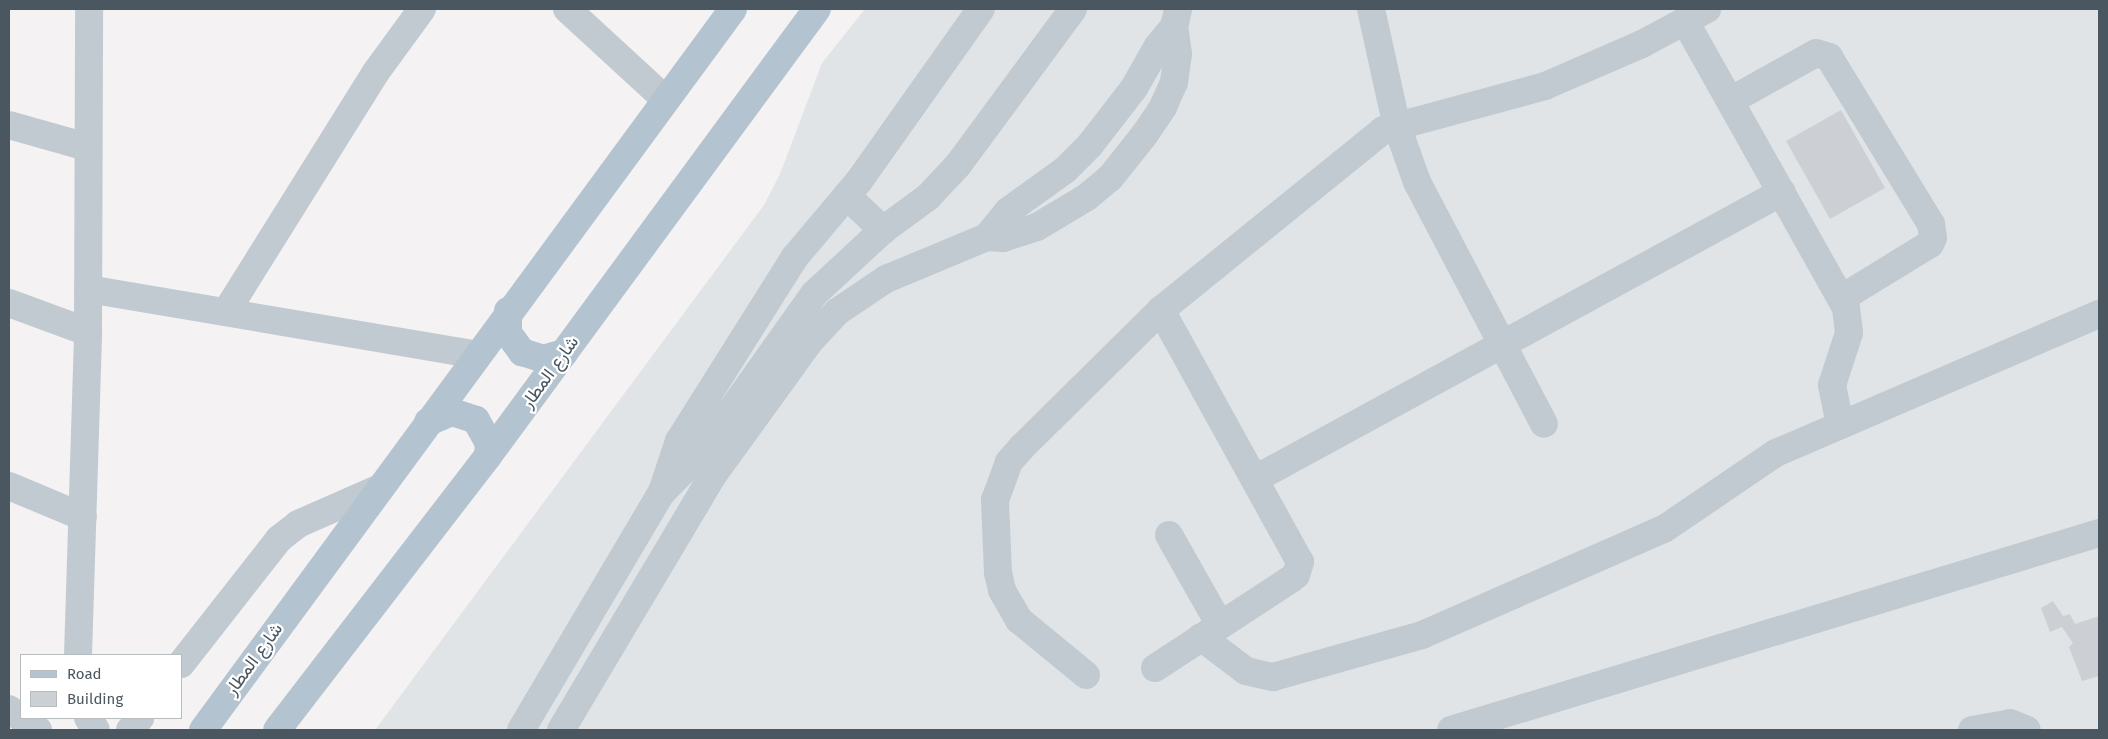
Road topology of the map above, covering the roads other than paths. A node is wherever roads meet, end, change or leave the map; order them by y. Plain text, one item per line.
1 (89, 9) edge
2 (422, 9) edge
3 (567, 9) edge
4 (733, 9) edge
5 (817, 9) edge
6 (981, 9) edge
7 (1073, 9) edge
8 (1371, 9) edge
9 (1696, 15) edge
10 (1176, 18) edge
11 (665, 99) junction
12 (1730, 100) junction
13 (1396, 124) junction
14 (9, 125) edge
15 (87, 147) junction
16 (1782, 192) junction
17 (847, 196) junction
18 (883, 230) junction
19 (987, 237) junction
20 (88, 289) junction
21 (1842, 298) junction
22 (9, 303) edge
23 (1161, 310) junction
24 (508, 311) junction
25 (226, 312) junction
26 (2099, 314) edge
27 (88, 332) junction
28 (1502, 347) junction
29 (564, 352) junction
30 (476, 355) junction
31 (428, 422) junction
32 (1544, 424) dead end
33 (1840, 425) junction
34 (488, 456) junction
35 (1255, 479) junction
36 (9, 486) edge
37 (380, 488) junction
38 (662, 492) junction
39 (83, 517) junction
40 (2099, 533) edge
41 (1169, 535) dead end
42 (1210, 631) junction
43 (78, 654) edge
44 (182, 663) edge
45 (1155, 668) dead end
46 (1086, 675) dead end
47 (9, 709) edge
48 (20, 717) edge
49 (23, 719) edge
50 (89, 719) edge
51 (139, 719) edge
52 (38, 730) edge
53 (96, 730) edge
54 (130, 730) edge
55 (203, 730) edge
56 (277, 730) edge
57 (521, 730) edge
58 (561, 730) edge
59 (1451, 730) edge
60 (1972, 730) edge
61 (2027, 730) edge

1 - 15 street
2 - 25 street
3 - 11 street
4 - 11 main road, شارع المطار
5 - 29 main road, شارع المطار
6 - 17 street
7 - 18 street
8 - 13 street
9 - 12 street
9 - 13 street
10 - 19 street
10 - 19 street
11 - 24 main road, شارع المطار
12 - 16 street
12 - 21 street
13 - 23 street
13 - 28 street
14 - 15 street
15 - 20 street
16 - 21 street
16 - 28 street
17 - 18 street
17 - 38 street
18 - 38 street
19 - 58 street
20 - 25 street
20 - 27 street
21 - 33 street
22 - 27 street
23 - 35 street
23 - 46 street
24 - 29 main road
24 - 30 main road, شارع المطار
25 - 30 street
26 - 33 street
27 - 39 street
28 - 32 street
28 - 35 street
29 - 34 main road, شارع المطار
30 - 31 main road, شارع المطار
31 - 34 main road
31 - 37 main road, شارع المطار
33 - 42 street
34 - 56 main road, شارع المطار
35 - 42 street
36 - 39 street
37 - 44 street
37 - 55 main road, شارع المطار
38 - 57 street
39 - 43 street
40 - 59 street
41 - 42 street
42 - 45 street
47 - 48 street
49 - 52 street
50 - 53 street
51 - 54 street
60 - 61 street

